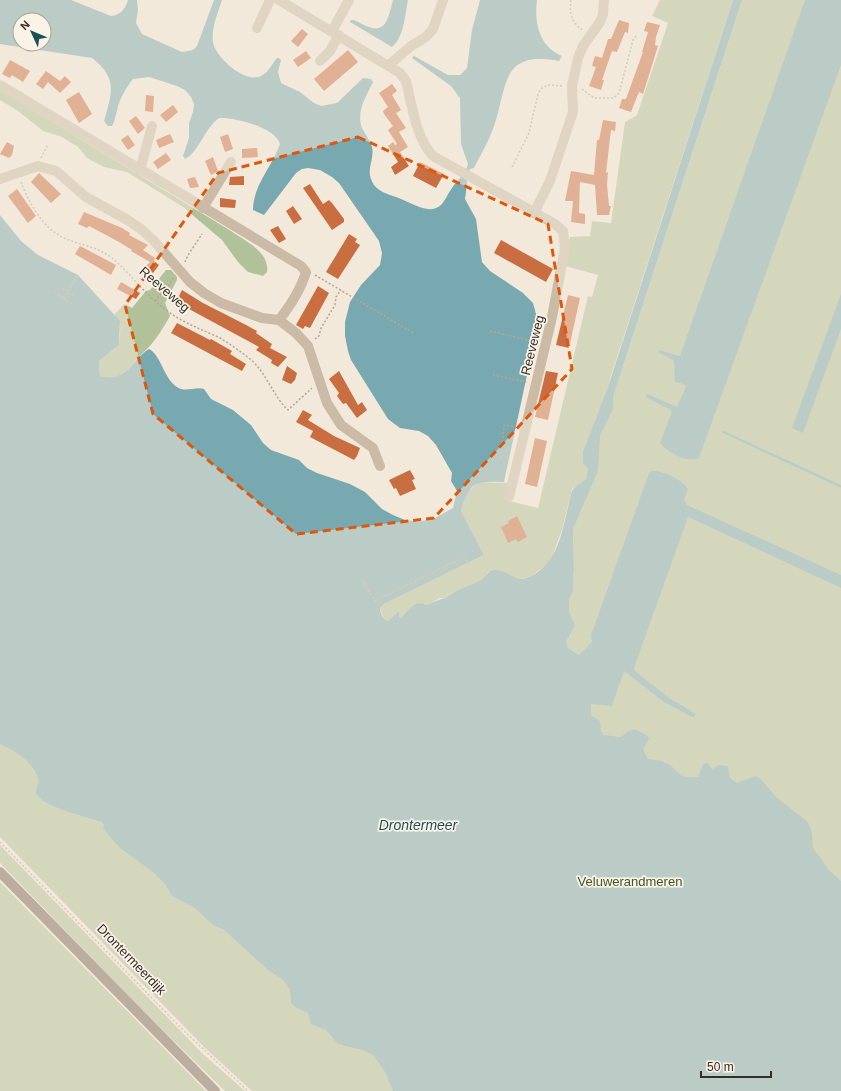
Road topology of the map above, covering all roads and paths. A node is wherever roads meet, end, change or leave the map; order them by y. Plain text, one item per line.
1 (270, 0) edge
2 (280, 0) edge
3 (349, 0) edge
4 (443, 0) edge
5 (571, 0) edge
6 (604, 0) edge
7 (257, 28) dead end
8 (336, 33) junction
9 (591, 34) junction
10 (320, 61) dead end
11 (389, 65) junction
12 (0, 86) edge
13 (152, 126) dead end
14 (48, 144) dead end
15 (45, 151) dead end
16 (231, 162) dead end
17 (140, 170) junction
18 (17, 172) junction
19 (0, 179) edge
20 (203, 208) junction
21 (534, 213) junction
22 (202, 234) dead end
23 (182, 266) dead end
24 (306, 272) junction
25 (176, 273) dead end
26 (78, 275) dead end
27 (62, 288) dead end
28 (341, 290) junction
29 (54, 292) dead end
30 (68, 292) junction
31 (74, 295) dead end
32 (64, 298) junction
33 (155, 301) junction
34 (73, 304) dead end
35 (279, 320) junction
36 (490, 331) dead end
37 (415, 334) dead end
38 (546, 344) junction
39 (308, 346) junction
40 (493, 375) dead end
41 (319, 380) junction
42 (536, 384) junction
43 (526, 427) junction
44 (501, 458) dead end
45 (380, 466) dead end
46 (508, 497) dead end
47 (468, 564) dead end
48 (362, 580) dead end
49 (0, 842) edge
50 (0, 872) edge
51 (215, 1091) edge
52 (248, 1091) edge

1 - 7 lane
2 - 8 lane, Reeveweg
3 - 8 lane
4 - 11 lane
5 - 9 path
6 - 9 lane
8 - 10 lane
8 - 11 lane, Reeveweg
9 - 21 lane
11 - 21 lane, Reeveweg
12 - 17 lane
13 - 17 lane
14 - 15 path
16 - 20 lane
17 - 20 lane
18 - 19 lane, Reeveweg
18 - 33 path, Reeveweg
18 - 35 lane, Reeveweg
20 - 24 lane
21 - 38 lane, Reeveweg
22 - 23 path
24 - 28 path
24 - 35 lane
25 - 33 path
26 - 30 path
27 - 30 path
28 - 37 path
28 - 39 path
29 - 32 path
30 - 31 path
30 - 32 path
32 - 34 path
33 - 41 path, Reeveweg
35 - 39 lane, Reeveweg
36 - 38 path
38 - 42 lane, Reeveweg
39 - 41 lane, Reeveweg
40 - 42 path
41 - 45 lane, Reeveweg
42 - 43 lane, Reeveweg
43 - 44 path
43 - 46 lane, Reeveweg
47 - 48 path
49 - 52 path, Drontermeerdijk
50 - 51 main road

